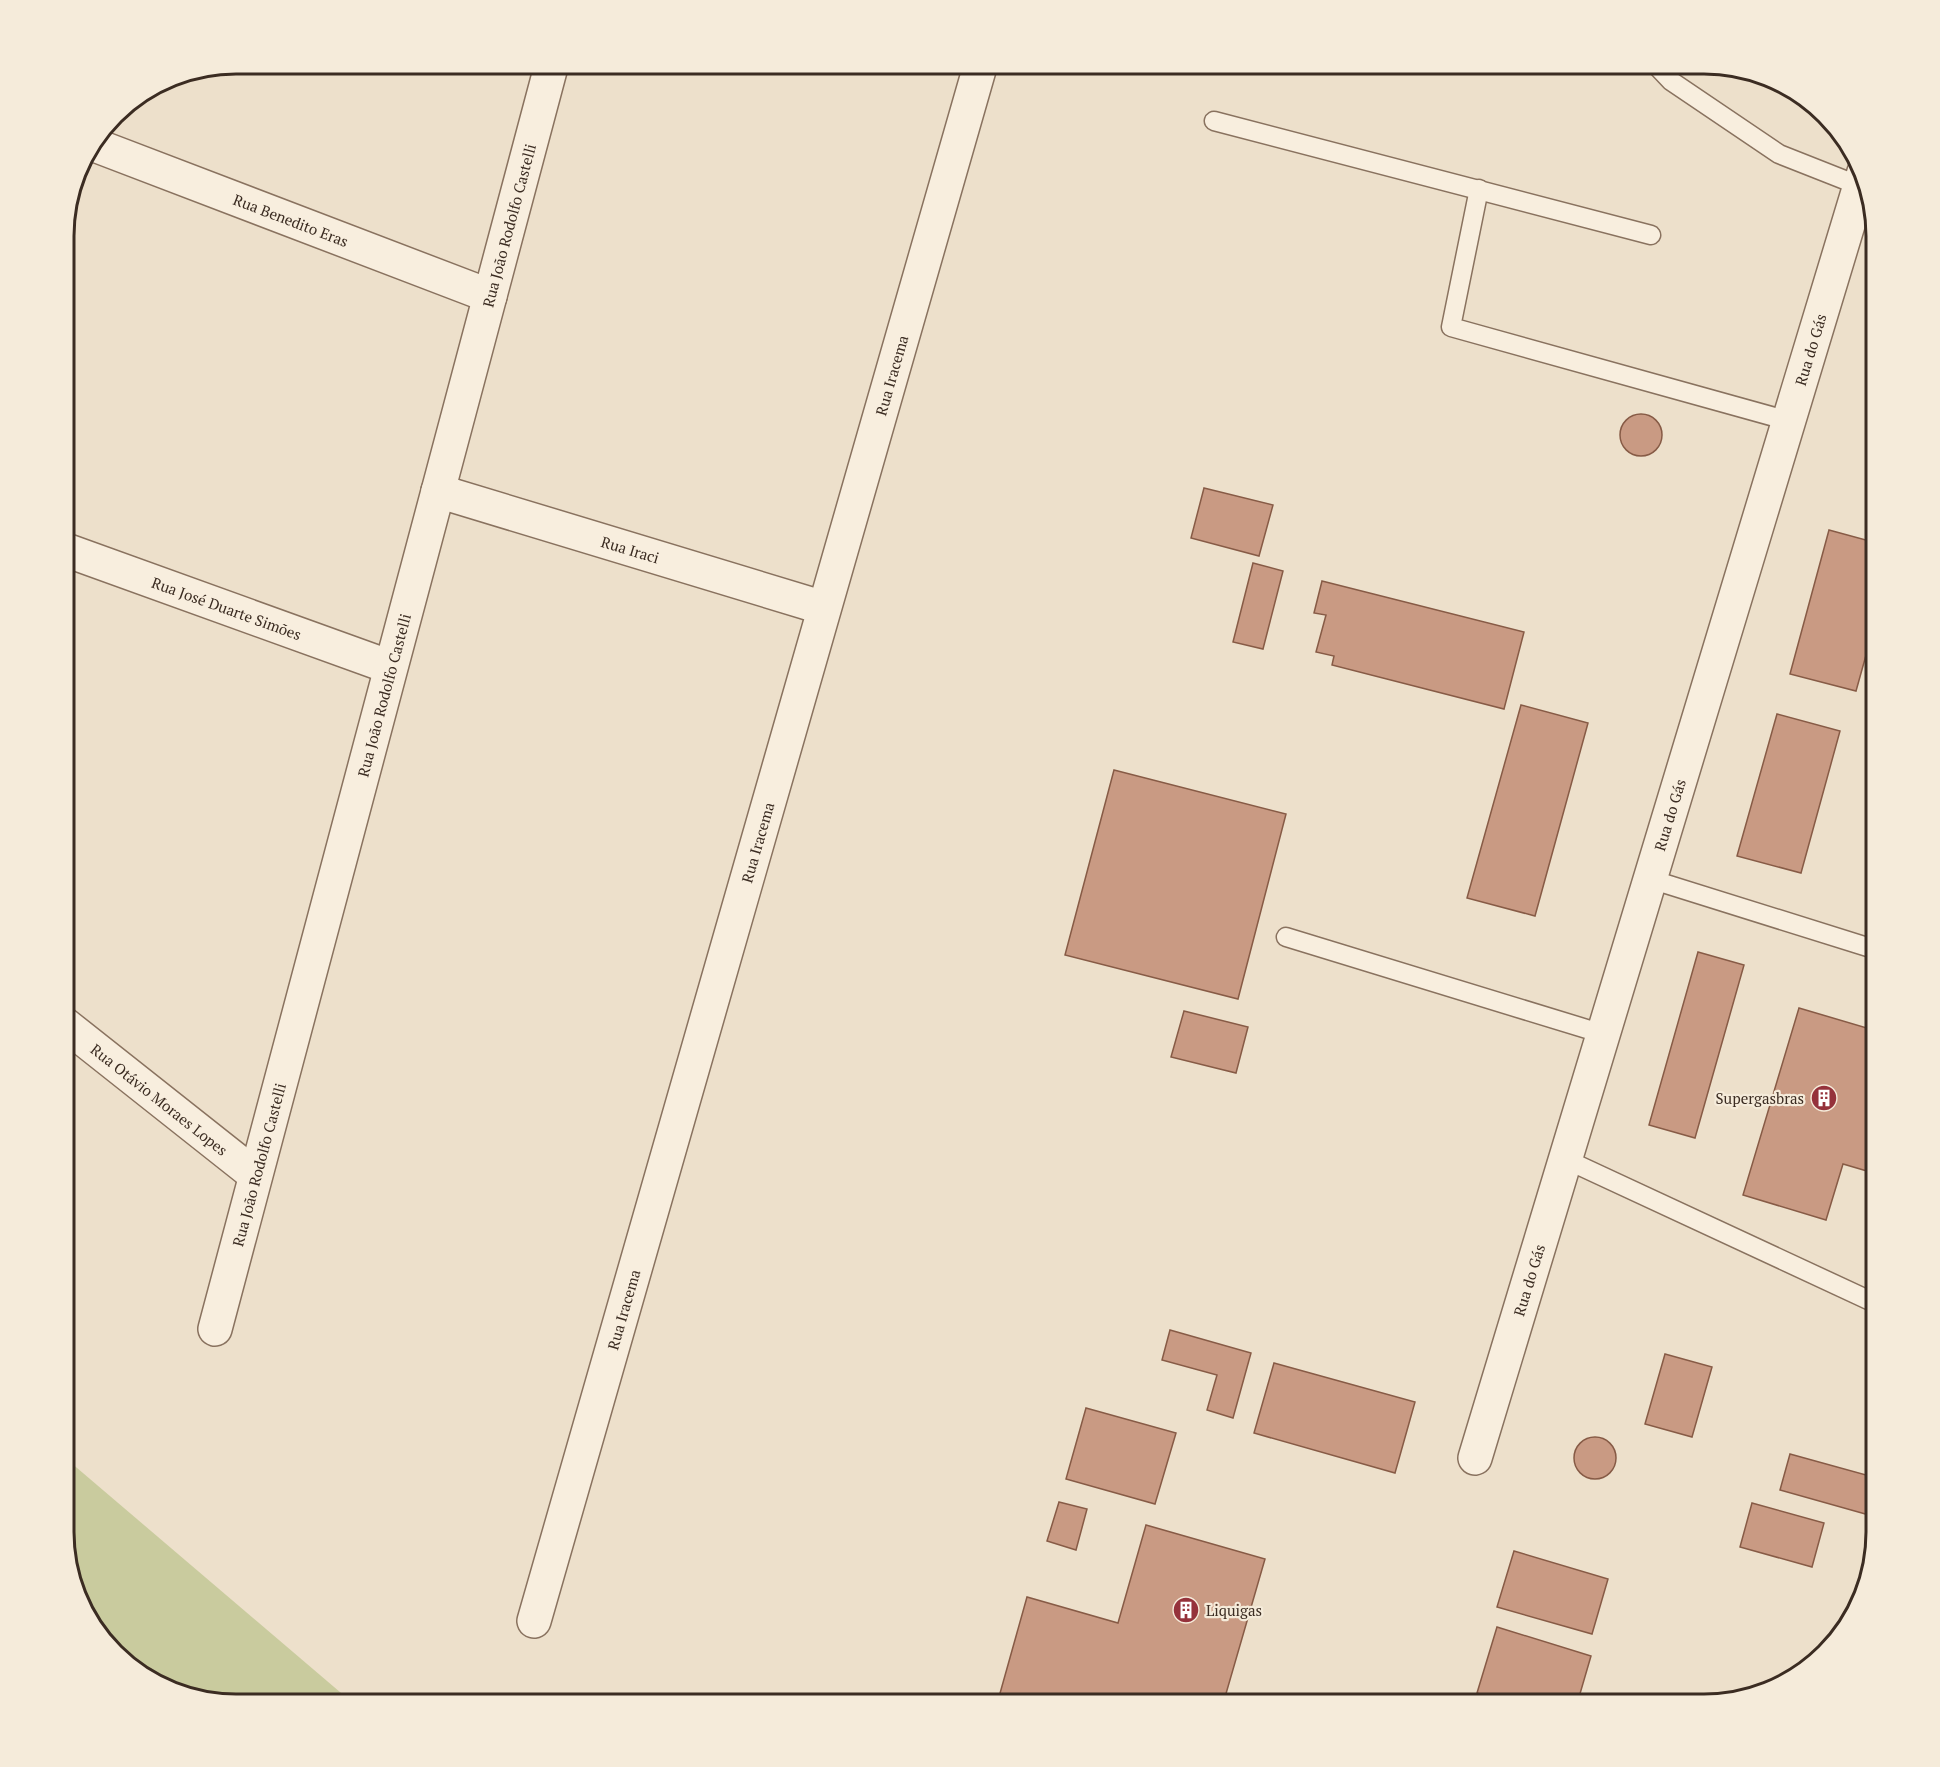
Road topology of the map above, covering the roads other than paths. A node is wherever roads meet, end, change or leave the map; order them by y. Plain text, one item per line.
1 (549, 74) edge
2 (978, 74) edge
3 (1664, 74) edge
4 (1214, 121) dead end
5 (100, 147) edge
6 (1855, 177) edge
7 (1859, 188) edge
8 (1479, 189) junction
9 (1652, 234) dead end
10 (490, 296) junction
11 (1789, 421) junction
12 (438, 491) junction
13 (74, 553) edge
14 (824, 608) junction
15 (390, 668) junction
16 (1650, 879) junction
17 (1286, 937) dead end
18 (1866, 947) edge
19 (74, 1032) edge
20 (1603, 1034) junction
21 (1565, 1159) junction
22 (255, 1175) junction
23 (1866, 1299) edge
24 (214, 1329) dead end
25 (1475, 1458) dead end
26 (534, 1621) dead end

1 - 10 street, Rua João Rodolfo Castelli
2 - 14 street, Rua Iracema
3 - 6 lane
4 - 8 lane
5 - 10 street, Rua Benedito Eras
7 - 11 street, Rua do Gás
8 - 9 lane
8 - 11 lane
10 - 12 street, Rua João Rodolfo Castelli
11 - 16 street, Rua do Gás
12 - 14 street, Rua Iraci
12 - 15 street, Rua João Rodolfo Castelli
13 - 15 street, Rua José Duarte Simões
14 - 26 street, Rua Iracema
15 - 22 street, Rua João Rodolfo Castelli
16 - 18 lane
16 - 20 street, Rua do Gás
17 - 20 lane
19 - 22 street, Rua Otávio Moraes Lopes
20 - 21 street, Rua do Gás
21 - 23 lane
21 - 25 street, Rua do Gás
22 - 24 street, Rua João Rodolfo Castelli

